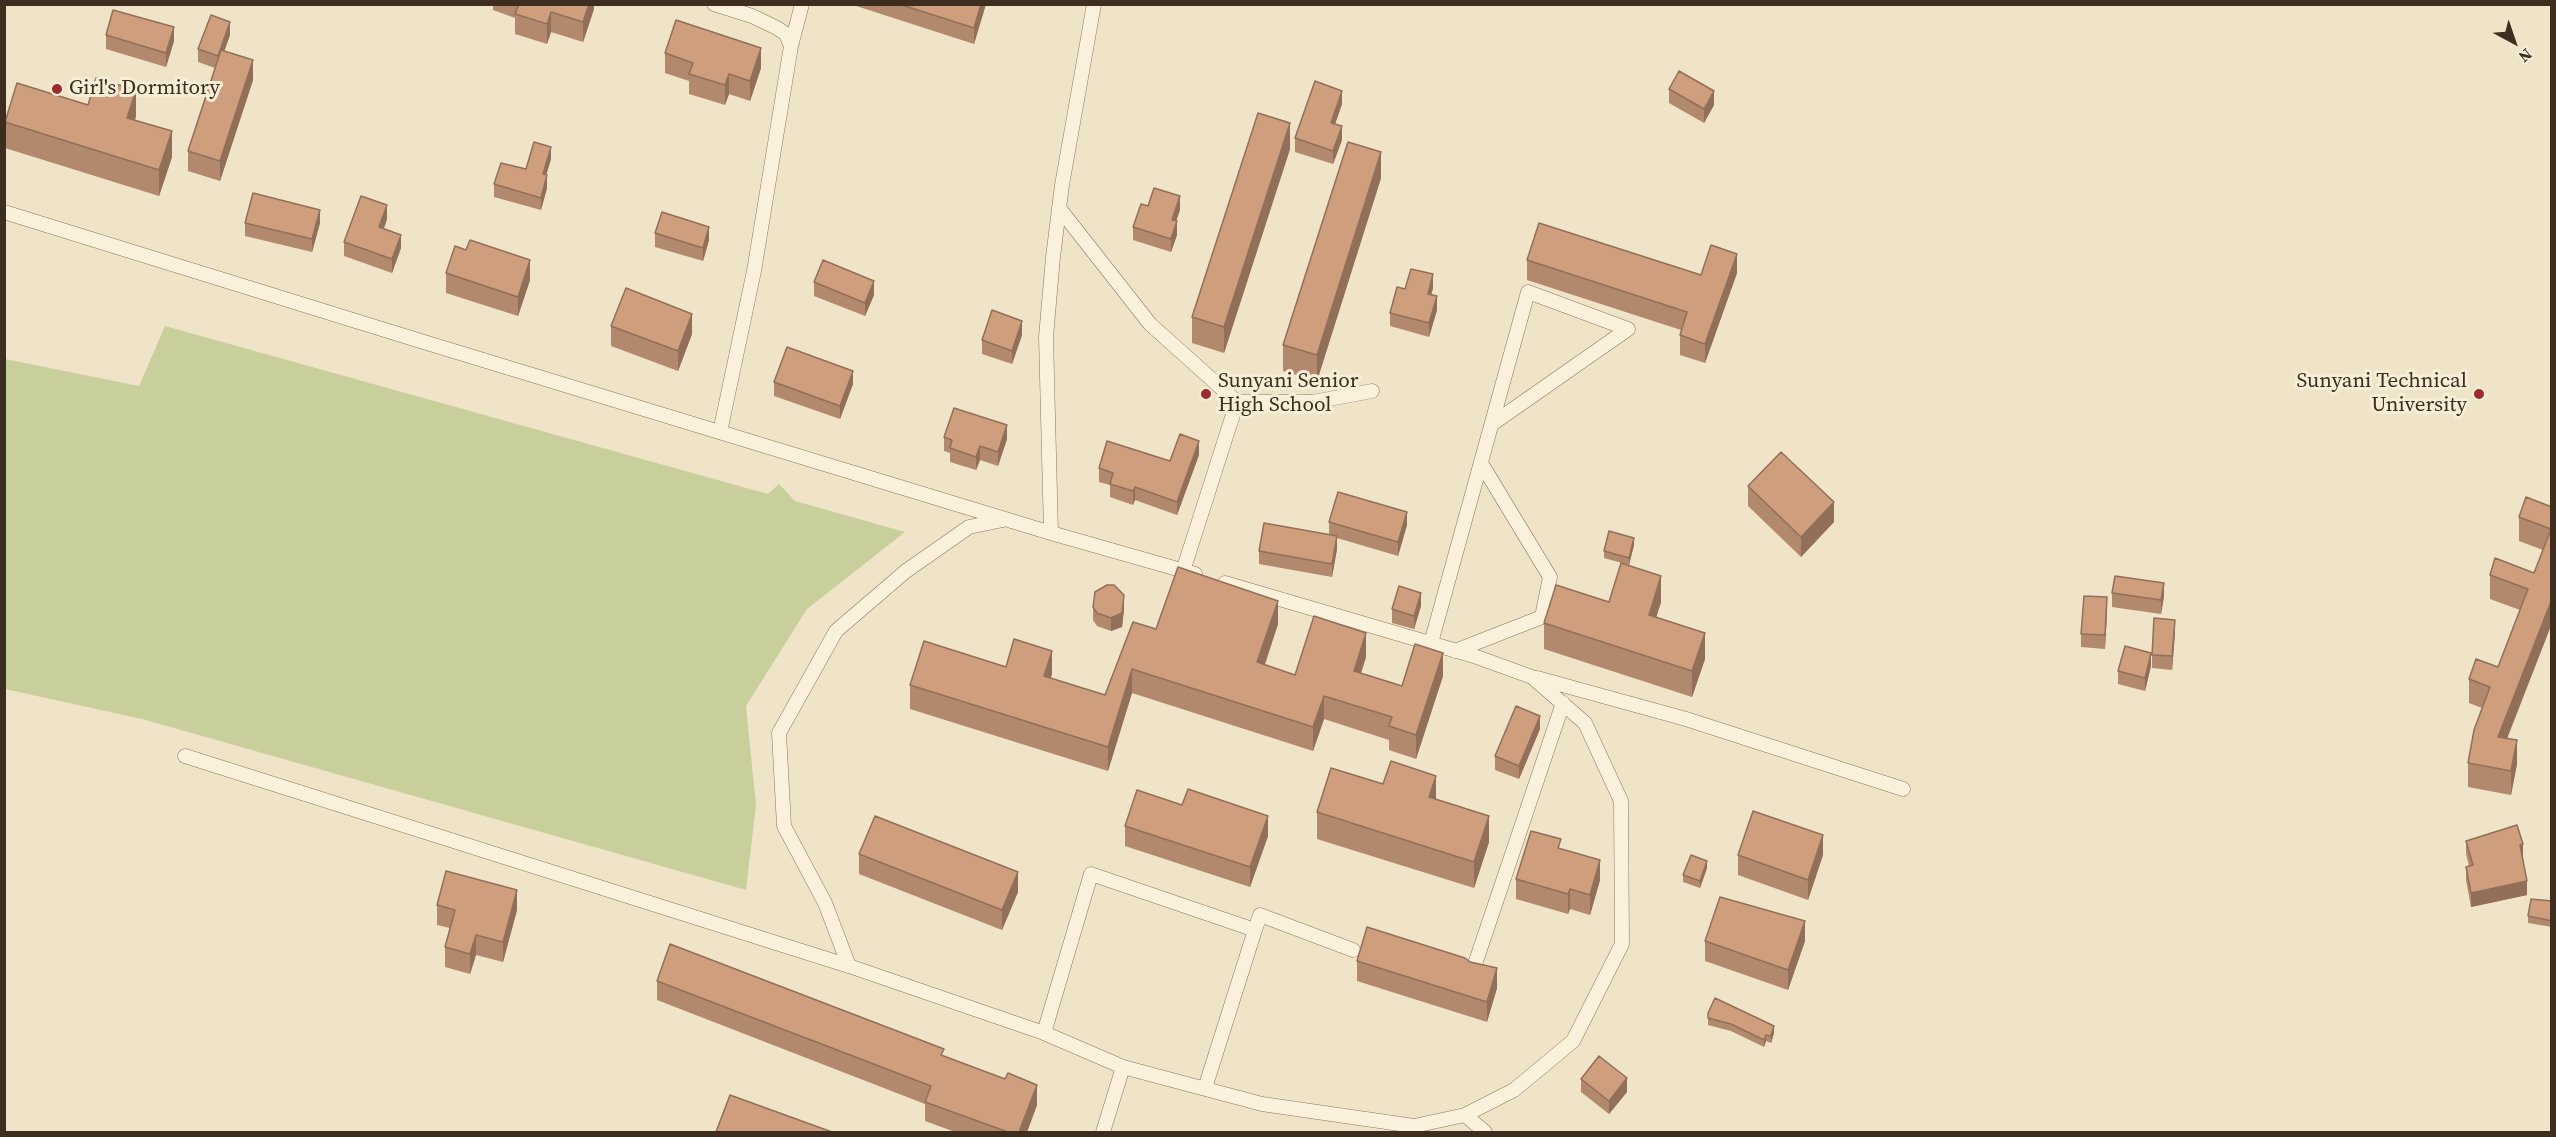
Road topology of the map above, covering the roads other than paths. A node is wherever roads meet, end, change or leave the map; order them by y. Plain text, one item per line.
1 (714, 4) edge
2 (802, 4) edge
3 (1094, 4) edge
4 (791, 46) junction
5 (1059, 208) junction
6 (4, 212) edge
7 (1372, 391) dead end
8 (1238, 402) junction
9 (1491, 423) junction
10 (720, 432) junction
11 (1481, 463) junction
12 (1005, 519) junction
13 (1051, 533) junction
14 (1183, 571) junction
15 (1431, 643) junction
16 (1455, 651) junction
17 (1532, 677) junction
18 (1563, 703) junction
19 (185, 756) dead end
20 (1903, 789) dead end
21 (1255, 930) junction
22 (1353, 950) dead end
23 (849, 966) junction
24 (1472, 972) edge
25 (1044, 1033) junction
26 (1123, 1067) junction
27 (1205, 1088) junction
28 (1465, 1115) junction
29 (1103, 1132) edge
30 (1485, 1132) edge

1 - 4 lane
2 - 4 lane
3 - 5 lane
4 - 10 lane
5 - 8 lane
5 - 13 lane
6 - 10 lane
7 - 8 lane
8 - 14 lane
9 - 9 lane
9 - 11 lane
10 - 12 lane
11 - 15 lane
11 - 16 lane
12 - 13 lane
12 - 23 lane
13 - 14 lane
14 - 15 lane
15 - 16 lane
16 - 17 lane
17 - 18 lane
17 - 20 lane
18 - 24 lane
18 - 28 lane
19 - 23 lane
21 - 22 lane
21 - 25 lane
21 - 27 lane
23 - 25 lane
25 - 26 lane
26 - 27 lane
26 - 29 lane
27 - 28 lane
28 - 30 lane

